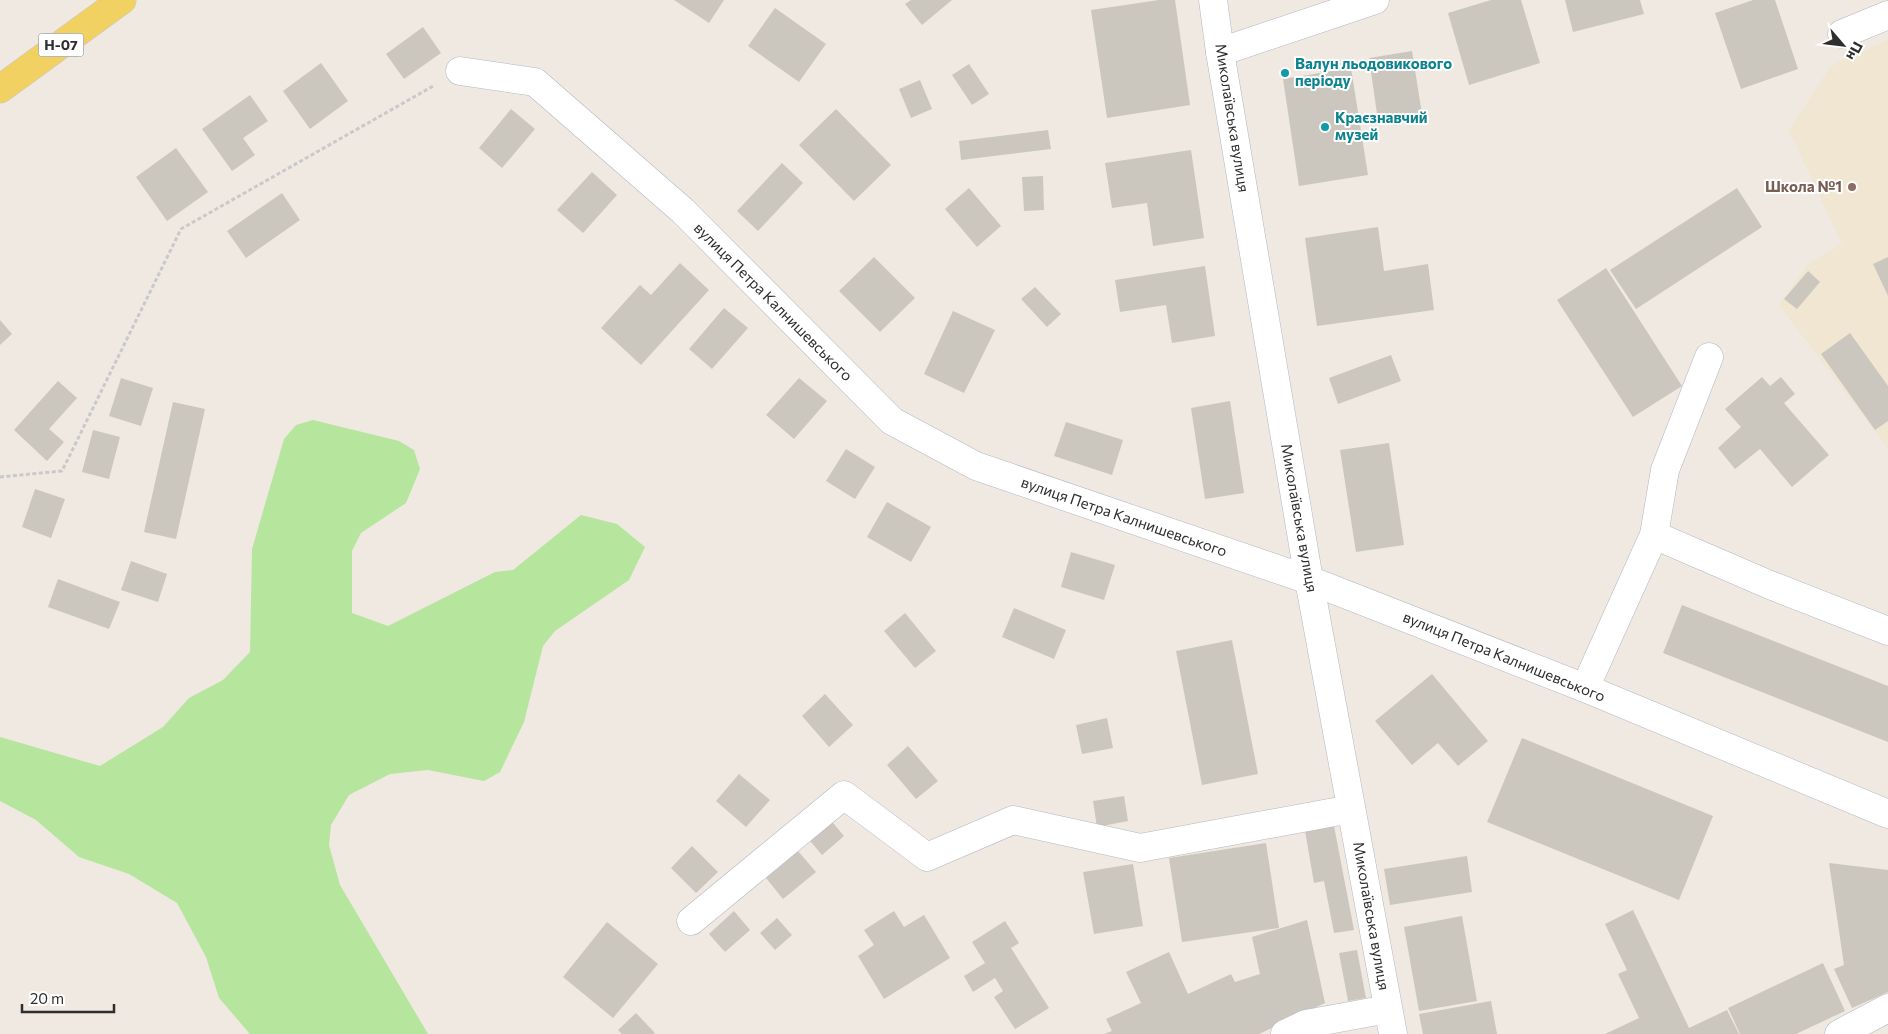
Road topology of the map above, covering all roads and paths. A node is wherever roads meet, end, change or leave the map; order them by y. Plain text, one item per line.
1 (1213, 0) edge
2 (1375, 0) edge
3 (107, 5) edge
4 (1888, 16) edge
5 (1842, 34) dead end
6 (1220, 52) junction
7 (460, 71) joint
8 (0, 89) edge
9 (1710, 358) dead end
10 (0, 476) edge
11 (1654, 535) junction
12 (1309, 580) junction
13 (1888, 631) edge
14 (1585, 688) junction
15 (1351, 809) junction
16 (1888, 814) edge
17 (691, 921) dead end
18 (1888, 1008) edge
19 (1390, 1022) edge
20 (1285, 1034) edge
21 (1839, 1034) edge

1 - 6 street, Миколаївська вулиця
2 - 6 street
3 - 8 main road, Н-07
4 - 5 street
6 - 12 street, Миколаївська вулиця
7 - 10 path
7 - 12 street, вулиця Петра Калнишевського
9 - 11 street
11 - 13 street
11 - 14 street
12 - 14 street, вулиця Петра Калнишевського
12 - 15 street, Миколаївська вулиця
14 - 16 street, вулиця Петра Калнишевського
15 - 17 street
15 - 19 street, Миколаївська вулиця
18 - 21 street
19 - 20 street

